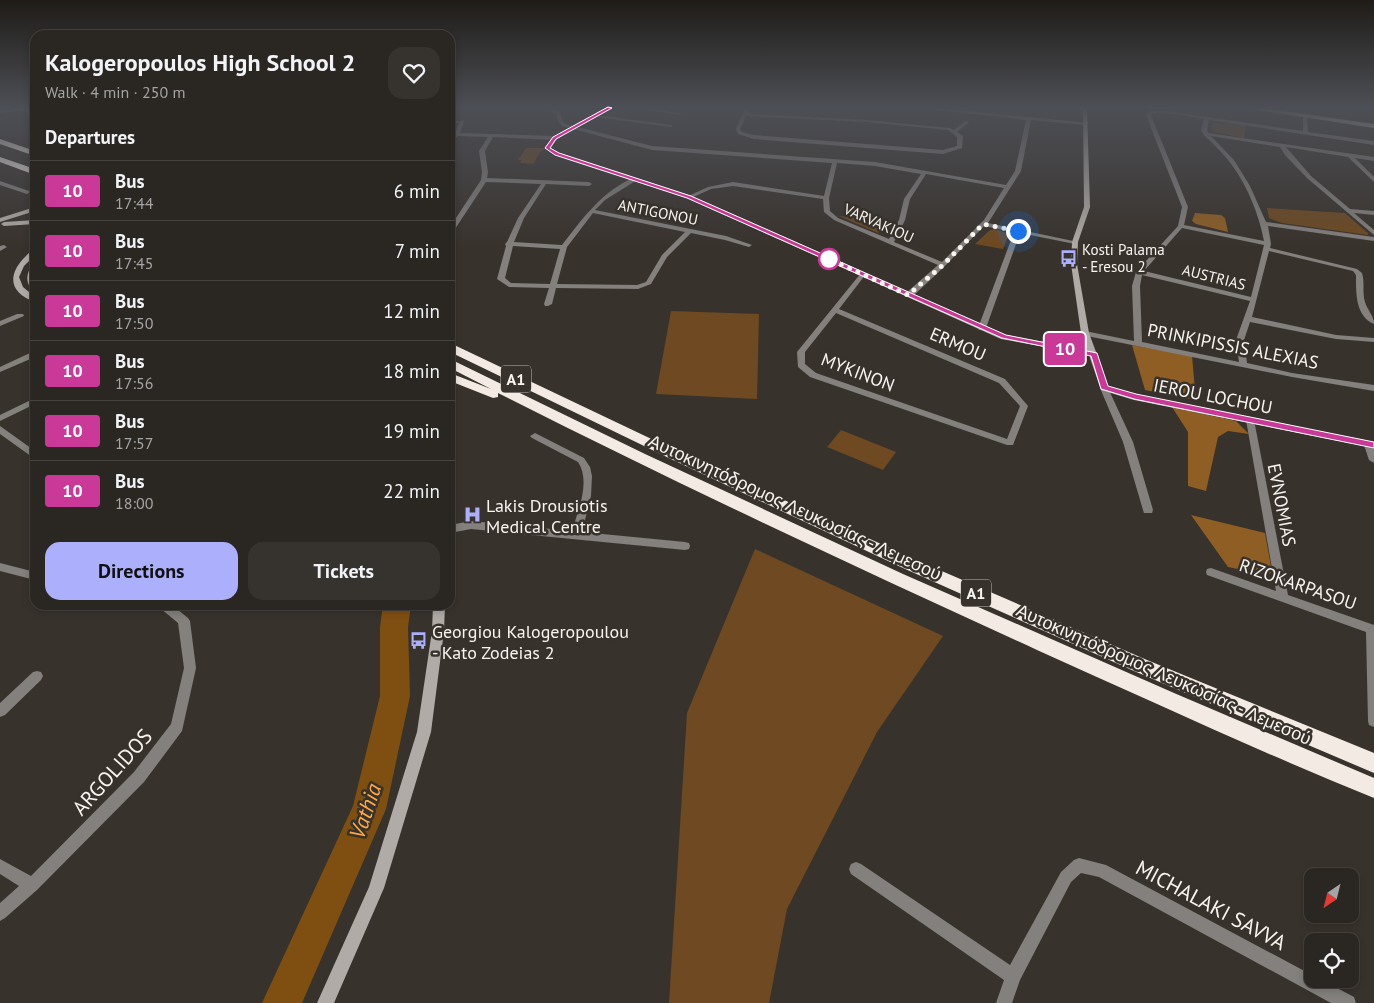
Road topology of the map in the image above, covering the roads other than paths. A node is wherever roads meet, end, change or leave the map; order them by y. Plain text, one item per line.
1 (13, 155) edge
2 (483, 155) edge
3 (559, 155) edge
4 (748, 155) edge
5 (1021, 155) edge
6 (1087, 155) edge
7 (1164, 155) edge
8 (1225, 155) edge
9 (1288, 155) edge
10 (1342, 155) edge
11 (1350, 156) junction
12 (801, 157) joint
13 (0, 159) edge
14 (1374, 159) edge
15 (835, 160) junction
16 (30, 162) edge
17 (30, 170) edge
18 (924, 173) junction
19 (634, 179) junction
20 (484, 180) junction
21 (1374, 180) edge
22 (0, 183) edge
23 (544, 183) junction
24 (589, 184) dead end
25 (1008, 187) junction
26 (27, 192) dead end
27 (689, 197) junction
28 (826, 198) junction
29 (30, 211) edge
30 (591, 211) junction
31 (1349, 211) junction
32 (1374, 213) edge
33 (0, 220) edge
34 (30, 222) edge
35 (0, 224) edge
36 (455, 224) edge
37 (983, 224) junction
38 (1264, 224) junction
39 (1181, 226) junction
40 (689, 231) junction
41 (1018, 231) junction
42 (1374, 233) edge
43 (1374, 240) edge
44 (891, 242) junction
45 (1075, 242) junction
46 (508, 244) junction
47 (749, 246) dead end
48 (1268, 246) junction
49 (564, 247) junction
50 (30, 256) edge
51 (943, 265) junction
52 (1139, 272) junction
53 (863, 274) junction
54 (552, 287) junction
55 (908, 295) junction
56 (30, 297) edge
57 (1254, 300) junction
58 (548, 304) dead end
59 (834, 310) junction
60 (20, 316) dead end
61 (1248, 319) junction
62 (1374, 322) edge
63 (0, 324) edge
64 (982, 328) junction
65 (1085, 333) junction
66 (1374, 340) edge
67 (455, 342) edge
68 (1138, 343) junction
69 (455, 349) edge
70 (1094, 354) junction
71 (30, 356) edge
72 (1243, 365) junction
73 (455, 366) edge
74 (0, 370) edge
75 (455, 379) edge
76 (1104, 388) junction
77 (1374, 388) edge
78 (30, 403) edge
79 (582, 412) junction
80 (0, 418) edge
81 (1250, 420) junction
82 (567, 423) junction
83 (0, 429) edge
84 (535, 436) dead end
85 (1010, 443) joint
86 (1371, 445) edge
87 (30, 452) edge
88 (1374, 460) edge
89 (1148, 510) dead end
90 (455, 528) edge
91 (576, 535) junction
92 (685, 546) dead end
93 (0, 566) edge
94 (1211, 572) dead end
95 (30, 575) edge
96 (1282, 596) junction
97 (170, 610) edge
98 (439, 610) edge
99 (1373, 629) edge
100 (37, 676) dead end
101 (0, 711) edge
102 (1374, 721) edge
103 (1218, 724) junction
104 (1374, 763) edge
105 (1374, 788) edge
106 (1374, 796) edge
107 (0, 866) edge
108 (856, 868) dead end
109 (32, 885) junction
110 (0, 913) edge
111 (1013, 977) junction
112 (325, 1003) edge
113 (1004, 1003) edge
114 (1348, 1003) edge

1 - 16 highway
2 - 20 street
3 - 19 street
4 - 12 street
5 - 25 street
6 - 45 street
7 - 39 street
8 - 38 street
9 - 31 street
10 - 11 street
11 - 14 street
11 - 21 street
12 - 15 street
13 - 17 highway
15 - 18 street
15 - 28 street, VARVAKIOU
18 - 25 street
18 - 44 street
19 - 27 street
19 - 30 street
20 - 23 street
20 - 36 street
22 - 26 street
23 - 24 street
23 - 46 street
25 - 37 street
27 - 28 street
27 - 53 street
28 - 44 street, VARVAKIOU
29 - 33 street
30 - 40 street, ANTIGONOU
30 - 49 street
31 - 32 street
31 - 42 street
34 - 35 street
37 - 41 street
37 - 51 street
38 - 43 street
38 - 48 street
39 - 48 street
39 - 52 street
40 - 47 street, ANTIGONOU
40 - 54 street
41 - 45 street
41 - 64 street
44 - 51 street, VARVAKIOU
45 - 65 street
46 - 49 street
46 - 54 street
48 - 57 street
48 - 62 street
49 - 54 street
50 - 56 street
51 - 55 street
52 - 57 street, AUSTRIAS
52 - 68 street
53 - 55 street
53 - 59 street, MYKINON
54 - 58 street
55 - 64 street
57 - 61 street
59 - 85 street, ERMOU
59 - 85 street, MYKINON
60 - 63 street
61 - 66 street
61 - 72 street
64 - 70 street
65 - 68 street, PRINKIPISSIS ALEXIAS
65 - 70 street
67 - 79 highway
68 - 72 street, PRINKIPISSIS ALEXIAS
69 - 79 highway, Αυτοκινητόδρομος Λευκωσίας - Λεμεσού / A1
70 - 76 street
71 - 74 street
72 - 77 street, PRINKIPISSIS ALEXIAS
73 - 82 highway, Αυτοκινητόδρομος Λευκωσίας - Λεμεσού / A1
75 - 82 highway
76 - 81 street, IEROU LOCHOU
76 - 89 street
78 - 80 street
79 - 104 highway, Αυτοκινητόδρομος Λευκωσίας - Λεμεσού / A1
81 - 86 street, IEROU LOCHOU
81 - 96 street, EVNOMIAS
82 - 103 highway, Αυτοκινητόδρομος Λευκωσίας - Λεμεσού / A1
83 - 87 street
84 - 91 street
86 - 88 street
90 - 91 street
91 - 92 street
93 - 95 street
94 - 96 street, RIZOKARPASOU
96 - 99 street, RIZOKARPASOU
97 - 109 street, ARGOLIDOS
98 - 112 street
99 - 102 street
100 - 101 street
103 - 105 highway, Αυτοκινητόδρομος Λευκωσίας - Λεμεσού / A1
103 - 106 highway
107 - 109 street
108 - 111 street
109 - 110 street, ARGOLIDOS
111 - 113 street
111 - 114 street, MICHALAKI SAVVA

